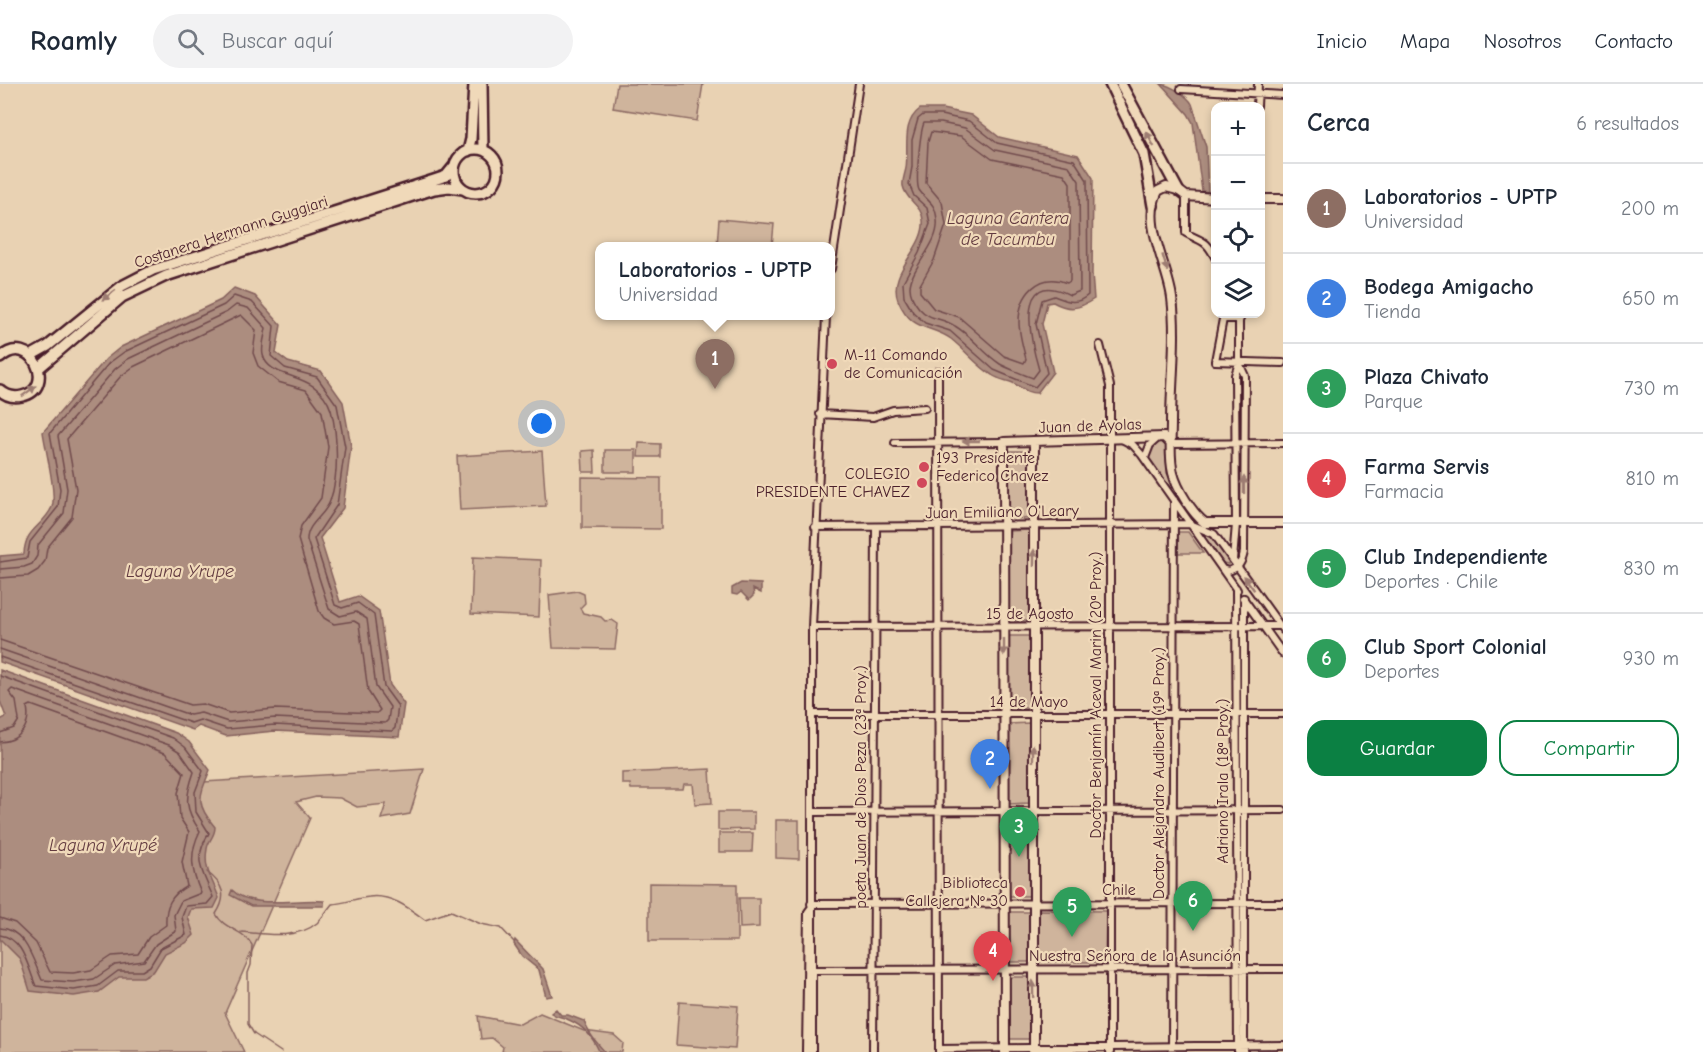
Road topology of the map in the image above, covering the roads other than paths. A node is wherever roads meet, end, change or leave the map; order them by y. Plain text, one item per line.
1 (474, 84) edge
2 (482, 84) edge
3 (859, 84) edge
4 (1110, 84) edge
5 (1121, 84) edge
6 (1258, 84) edge
7 (1181, 89) dead end
8 (1258, 95) junction
9 (1283, 95) edge
10 (1257, 102) edge
11 (483, 150) junction
12 (468, 151) junction
13 (455, 165) junction
14 (463, 189) junction
15 (1182, 193) junction
16 (1211, 198) edge
17 (1265, 199) edge
18 (1283, 199) edge
19 (1153, 206) junction
20 (835, 243) edge
21 (1211, 251) edge
22 (1229, 318) edge
23 (1240, 318) edge
24 (826, 320) edge
25 (1100, 345) dead end
26 (30, 356) junction
27 (0, 358) edge
28 (1239, 363) junction
29 (1283, 363) edge
30 (39, 368) junction
31 (938, 371) dead end
32 (1, 394) edge
33 (925, 408) dead end
34 (820, 414) junction
35 (1171, 427) junction
36 (1161, 437) junction
37 (1109, 439) junction
38 (1122, 439) junction
39 (938, 441) junction
40 (1004, 441) junction
41 (1034, 442) junction
42 (895, 443) dead end
43 (1236, 443) junction
44 (1244, 443) junction
45 (1283, 443) edge
46 (1171, 444) junction
47 (1145, 458) junction
48 (1174, 501) junction
49 (1173, 524) junction
50 (1190, 524) junction
51 (1240, 524) junction
52 (1283, 524) edge
53 (1034, 525) junction
54 (1109, 525) junction
55 (938, 526) junction
56 (1004, 526) junction
57 (815, 527) junction
58 (876, 527) junction
59 (1235, 564) junction
60 (1222, 569) junction
61 (1236, 588) junction
62 (1244, 598) junction
63 (812, 627) junction
64 (875, 627) junction
65 (938, 627) junction
66 (1004, 627) junction
67 (1033, 627) junction
68 (1110, 627) junction
69 (1173, 627) junction
70 (1240, 627) junction
71 (1264, 627) junction
72 (1282, 628) edge
73 (1283, 654) edge
74 (812, 714) junction
75 (1240, 714) junction
76 (1283, 714) edge
77 (1004, 715) junction
78 (1033, 715) junction
79 (1110, 715) junction
80 (1174, 715) junction
81 (875, 716) junction
82 (938, 716) junction
83 (1283, 810) edge
84 (1004, 811) junction
85 (1033, 811) junction
86 (1110, 811) junction
87 (1174, 811) junction
88 (1240, 811) junction
89 (812, 812) junction
90 (874, 812) junction
91 (938, 812) junction
92 (1172, 903) junction
93 (1240, 903) junction
94 (1283, 903) edge
95 (874, 904) junction
96 (938, 904) junction
97 (1004, 904) junction
98 (1034, 904) junction
99 (1110, 904) junction
100 (811, 906) junction
101 (1110, 969) junction
102 (1172, 969) junction
103 (1241, 969) junction
104 (1283, 969) edge
105 (810, 970) junction
106 (873, 970) junction
107 (938, 970) junction
108 (1005, 970) junction
109 (1032, 970) junction
110 (809, 1036) junction
111 (1283, 1045) edge
112 (1034, 1049) edge
113 (1111, 1049) edge
114 (1172, 1049) edge
115 (1241, 1049) edge
116 (873, 1050) edge
117 (939, 1050) edge
118 (1005, 1050) edge
119 (806, 1052) edge
120 (812, 1052) edge

1 - 12 highway
2 - 11 highway
3 - 20 street
4 - 19 highway
15 -> 5 highway
6 - 8 street
7 - 8 street
8 - 9 street
8 - 10 street
11 - 12 highway
11 - 14 highway
12 - 13 highway
13 - 14 highway
13 -> 26 highway, Costanera Hermann Guggiari
14 - 30 highway, Costanera Hermann Guggiari
15 - 16 main road
15 - 19 main road
15 - 21 street
17 - 18 main road
19 -> 35 main road
22 - 28 street
23 - 28 street
24 - 34 street
25 - 37 street, Doctor Benjamín Aceval Marin (20ª Proy.)
26 - 27 highway
26 - 30 highway
28 - 29 street
28 - 43 street
28 - 44 street
32 -> 30 highway
31 - 39 street
33 - 34 street
34 - 57 street
35 - 36 main road
35 - 46 main road
36 - 38 main road, Juan de Ayolas
36 - 46 main road, Juan de Ayolas
36 - 47 street
37 - 38 main road, Juan de Ayolas
37 - 41 main road, Juan de Ayolas
37 - 54 street, Doctor Benjamín Aceval Marin (20ª Proy.)
38 - 47 street
40 -> 39 street, Juan de Ayolas
39 - 42 street, Juan de Ayolas
39 - 55 street
40 - 41 main road, Juan de Ayolas
40 - 56 main road
41 - 53 main road
43 - 44 street
43 - 46 street
43 - 51 street
44 - 45 street
51 -> 44 street
46 - 51 main road
47 - 48 street
48 - 49 street, Doctor Alejandro Audibert (19ª Proy.)
48 - 50 street
49 - 50 street, Juan Emiliano O'Leary
49 - 54 street, Juan Emiliano O'Leary
49 - 69 street, Doctor Alejandro Audibert (19ª Proy.)
50 - 59 street
50 - 60 street
51 - 52 main road
51 - 59 street
53 - 54 street, Juan Emiliano O'Leary
53 - 56 street, Juan Emiliano O'Leary
67 -> 53 main road
54 - 68 street, Doctor Benjamín Aceval Marin (20ª Proy.)
55 - 56 street, Juan Emiliano O'Leary
55 - 58 street, Juan Emiliano O'Leary
55 - 65 street
56 - 66 main road
57 - 58 street, Juan Emiliano O'Leary
57 - 63 street
58 - 64 street, poeta Juan de Dios Peza (23ª Proy.)
59 - 60 street
72 -> 59 street
60 - 61 street
61 - 62 street
61 - 70 street, Adriano Irala (18ª Proy.)
62 - 70 street, Adriano Irala (18ª Proy.)
62 - 71 street
63 - 64 street, 15 de Agosto
63 - 74 street
64 - 65 street, 15 de Agosto
64 - 81 street, poeta Juan de Dios Peza (23ª Proy.)
65 - 66 street, 15 de Agosto
65 - 82 street
66 - 67 street, 15 de Agosto
66 -> 77 main road
67 - 68 street, 15 de Agosto
67 - 78 main road
68 - 69 street, 15 de Agosto
68 - 79 street, Doctor Benjamín Aceval Marin (20ª Proy.)
69 - 70 street, 15 de Agosto
69 - 80 street, Doctor Alejandro Audibert (19ª Proy.)
70 - 71 street, 15 de Agosto
70 - 75 street, Adriano Irala (18ª Proy.)
71 - 72 street, 15 de Agosto
71 - 73 street
74 - 81 street, 14 de Mayo
74 - 89 street
75 - 76 street, 14 de Mayo
75 - 80 street, 14 de Mayo
75 - 88 street, Adriano Irala (18ª Proy.)
77 - 78 street, 14 de Mayo
77 - 82 street, 14 de Mayo
77 - 84 main road
78 - 79 street, 14 de Mayo
85 -> 78 main road
79 - 80 street, 14 de Mayo
79 - 86 street, Doctor Benjamín Aceval Marin (20ª Proy.)
80 - 87 street, Doctor Alejandro Audibert (19ª Proy.)
81 - 82 street, 14 de Mayo
81 - 90 street, poeta Juan de Dios Peza (23ª Proy.)
82 - 91 street
83 - 88 street
84 - 85 street
84 - 91 street
84 - 97 main road
85 - 86 street
85 - 98 main road
86 - 87 street
86 - 99 street, Doctor Benjamín Aceval Marin (20ª Proy.)
87 - 88 street
87 - 92 street, Doctor Alejandro Audibert (19ª Proy.)
88 - 93 street, Adriano Irala (18ª Proy.)
89 - 90 street
89 - 100 street
90 - 91 street
90 - 95 street, poeta Juan de Dios Peza (23ª Proy.)
91 - 96 street
92 - 93 street, Chile
92 - 99 street, Chile
92 - 102 street, Doctor Alejandro Audibert (19ª Proy.)
93 - 94 street, Chile
93 - 103 street, Adriano Irala (18ª Proy.)
95 - 96 street, Chile
95 - 100 street, Chile
95 - 106 street, poeta Juan de Dios Peza (23ª Proy.)
96 - 97 street, Chile
96 - 107 street
97 - 98 street, Chile
97 - 108 main road
98 - 99 street, Chile
98 - 109 main road
99 - 101 street, Doctor Benjamín Aceval Marin (20ª Proy.)
100 - 105 street
101 - 102 street, Nuestra Señora de la Asunción
101 - 109 street, Nuestra Señora de la Asunción
101 - 113 street, Doctor Benjamín Aceval Marin (20ª Proy.)
102 - 103 street, Nuestra Señora de la Asunción
102 - 114 street, Doctor Alejandro Audibert (19ª Proy.)
103 - 104 street, Nuestra Señora de la Asunción
103 - 115 street, Adriano Irala (18ª Proy.)
105 - 106 street, Nuestra Señora de la Asunción
105 - 110 street
106 - 107 street, Nuestra Señora de la Asunción
106 - 116 street, poeta Juan de Dios Peza (23ª Proy.)
107 - 108 street, Nuestra Señora de la Asunción
107 - 117 street
108 - 109 street, Nuestra Señora de la Asunción
108 - 118 main road
112 -> 109 main road
110 - 119 street
110 - 120 street
111 - 115 street
112 - 113 street
112 - 118 street
113 - 114 street
114 - 115 street
117 - 118 street

